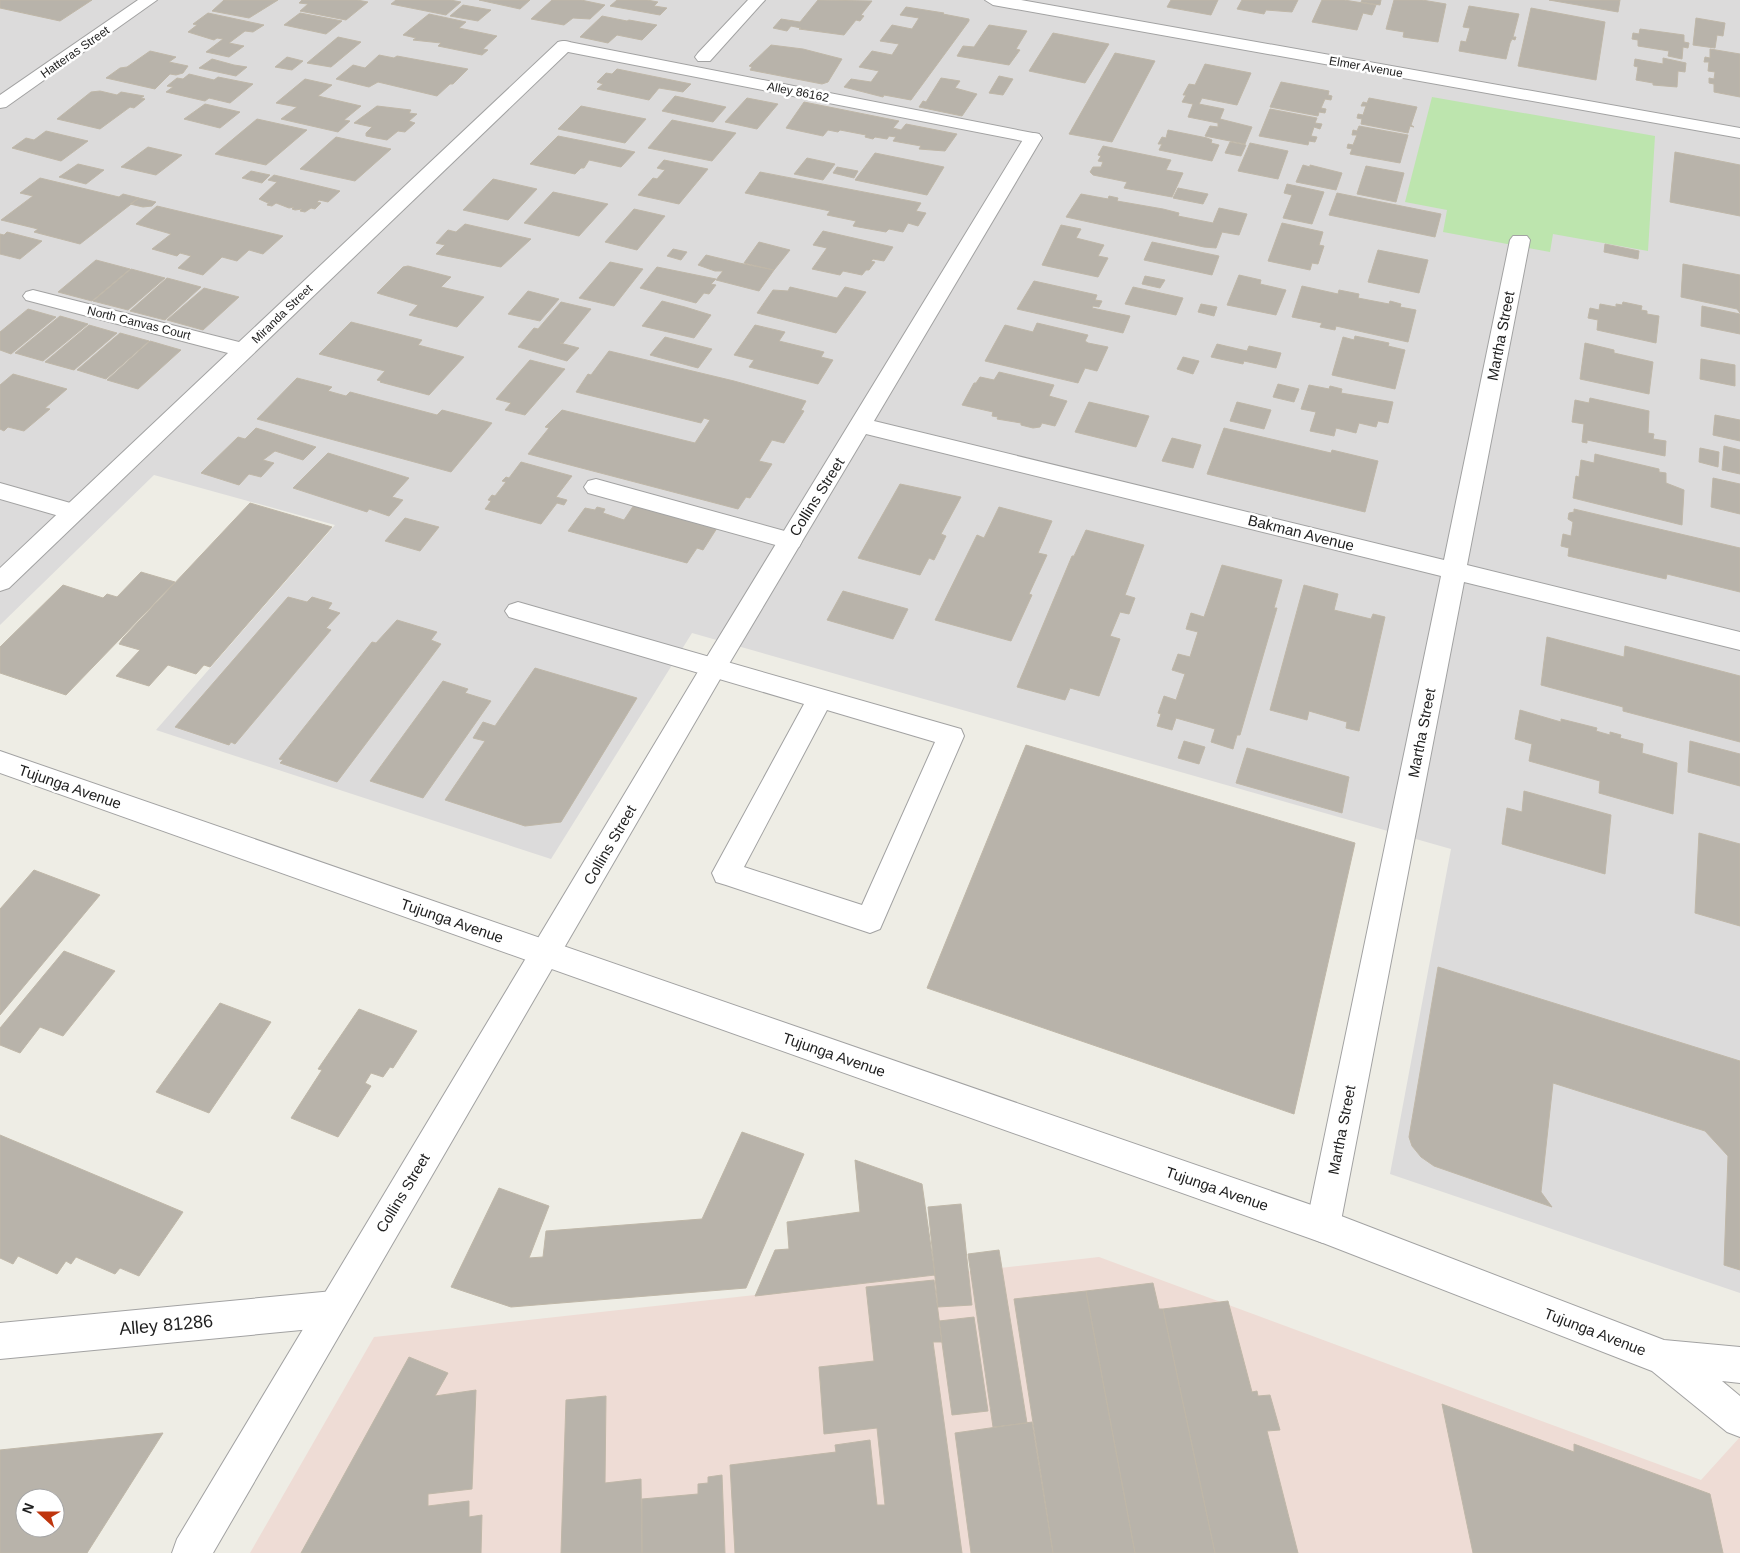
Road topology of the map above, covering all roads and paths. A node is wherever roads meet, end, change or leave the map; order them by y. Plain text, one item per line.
1 (150, 0) edge
2 (756, 0) edge
3 (993, 0) edge
4 (564, 46) joint
5 (704, 56) dead end
6 (0, 103) edge
7 (1740, 133) edge
8 (1033, 138) joint
9 (1520, 240) dead end
10 (33, 296) dead end
11 (244, 350) junction
12 (861, 425) junction
13 (596, 487) dead end
14 (0, 492) edge
15 (73, 512) junction
16 (790, 541) junction
17 (1455, 571) junction
18 (0, 582) edge
19 (518, 611) dead end
20 (1740, 641) edge
21 (714, 667) junction
22 (820, 698) junction
23 (0, 762) edge
24 (547, 954) junction
25 (1323, 1226) junction
26 (333, 1309) junction
27 (0, 1341) edge
28 (1664, 1358) junction
29 (1740, 1365) edge
30 (1740, 1419) edge
31 (191, 1553) edge

1 - 6 street, Hatteras Street
2 - 5 street
3 - 7 street, Elmer Avenue
4 - 8 street, Alley 86162
4 - 11 street, Miranda Street
8 - 12 street, Collins Street
9 - 17 street, Martha Street
10 - 11 street, North Canvas Court
11 - 15 street, Miranda Street
12 - 16 street, Collins Street
12 - 17 street, Bakman Avenue
13 - 16 street
14 - 15 street
15 - 18 street, Miranda Street
16 - 21 street, Collins Street
17 - 20 street, Bakman Avenue
17 - 25 street, Martha Street
19 - 21 street
21 - 22 street
21 - 24 street, Collins Street
22 - 22 street
23 - 24 street, Tujunga Avenue
24 - 25 street, Tujunga Avenue
24 - 26 street, Collins Street
25 - 28 street, Tujunga Avenue
26 - 27 street, Alley 81286
26 - 31 street, Collins Street
28 - 29 street, Tujunga Avenue
28 - 30 street, Tujunga Avenue

